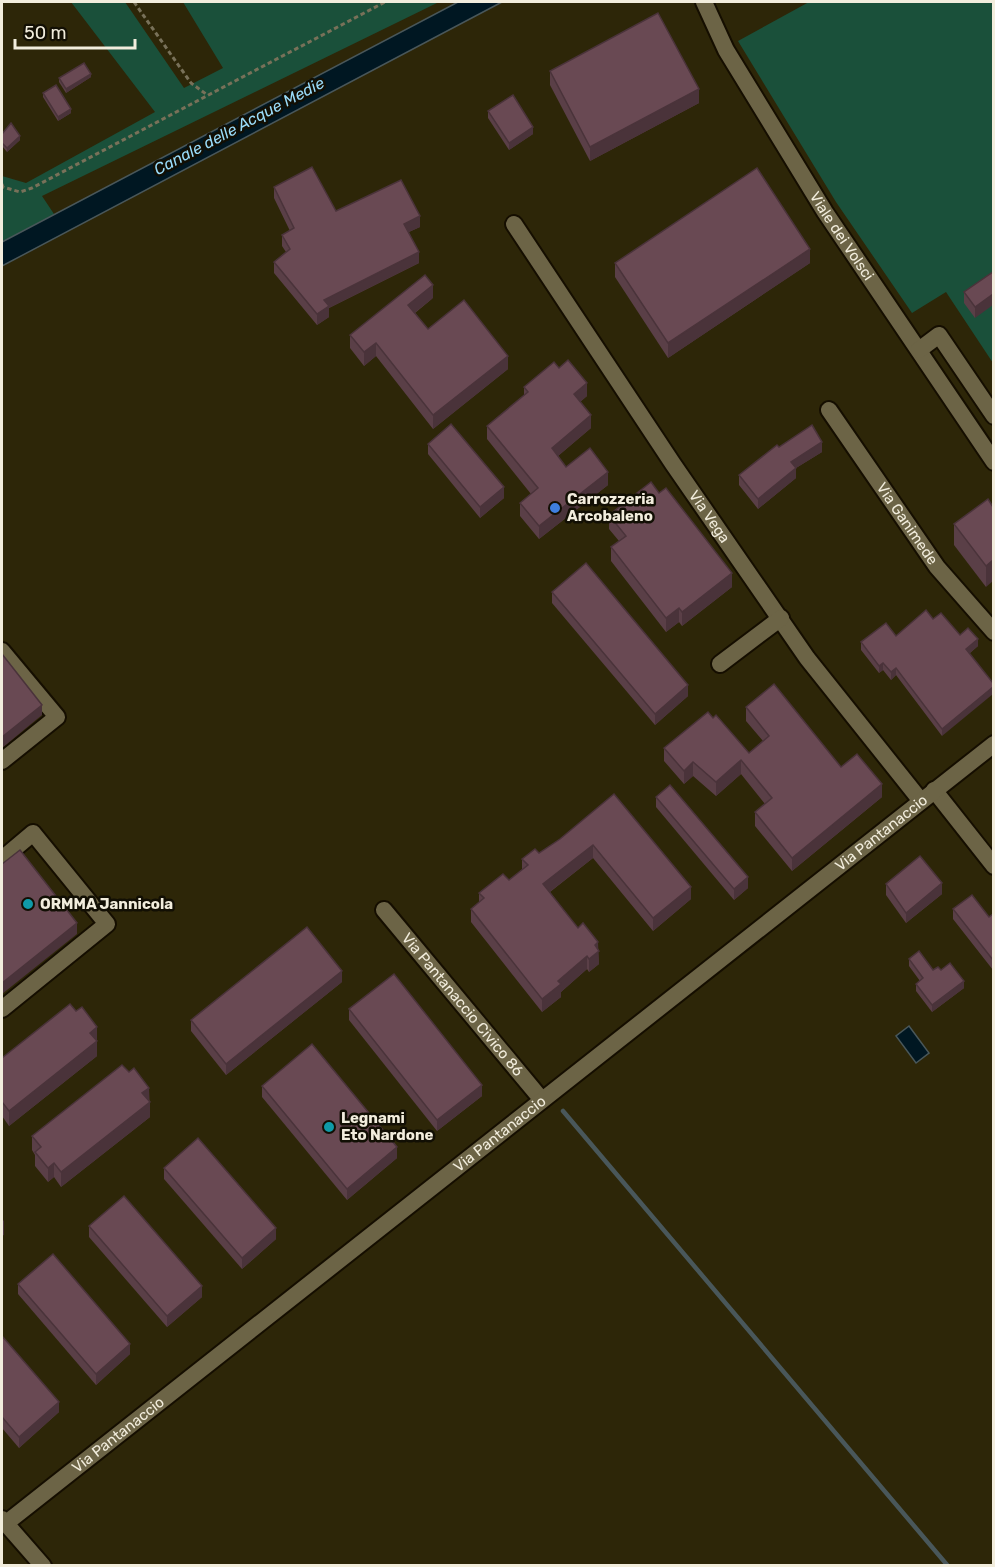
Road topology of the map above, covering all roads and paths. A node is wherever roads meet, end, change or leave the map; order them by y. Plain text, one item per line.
1 (134, 2) edge
2 (386, 2) edge
3 (704, 2) edge
4 (206, 94) junction
5 (2, 184) edge
6 (514, 224) dead end
7 (919, 350) junction
8 (829, 410) dead end
9 (993, 416) edge
10 (993, 462) edge
11 (781, 618) junction
12 (993, 632) edge
13 (2, 651) edge
14 (720, 664) dead end
15 (993, 744) edge
16 (2, 761) edge
17 (928, 796) junction
18 (2, 859) edge
19 (993, 866) edge
20 (384, 910) dead end
21 (2, 1009) edge
22 (542, 1100) junction
23 (3, 1521) edge
24 (43, 1566) edge

1 - 4 path
2 - 4 path
3 - 7 street, Viale dei Volsci
4 - 5 path
6 - 11 street, Via Vega
7 - 9 street
7 - 10 street, Viale dei Volsci
8 - 12 street, Via Ganimede
11 - 14 street
11 - 17 street, Via Vega
13 - 16 street
15 - 17 street, Via Pantanaccio
17 - 19 street, Via Vega
17 - 22 street, Via Pantanaccio
18 - 21 street
20 - 22 street, Via Pantanaccio Civico 86
22 - 23 street, Via Pantanaccio
23 - 24 street

